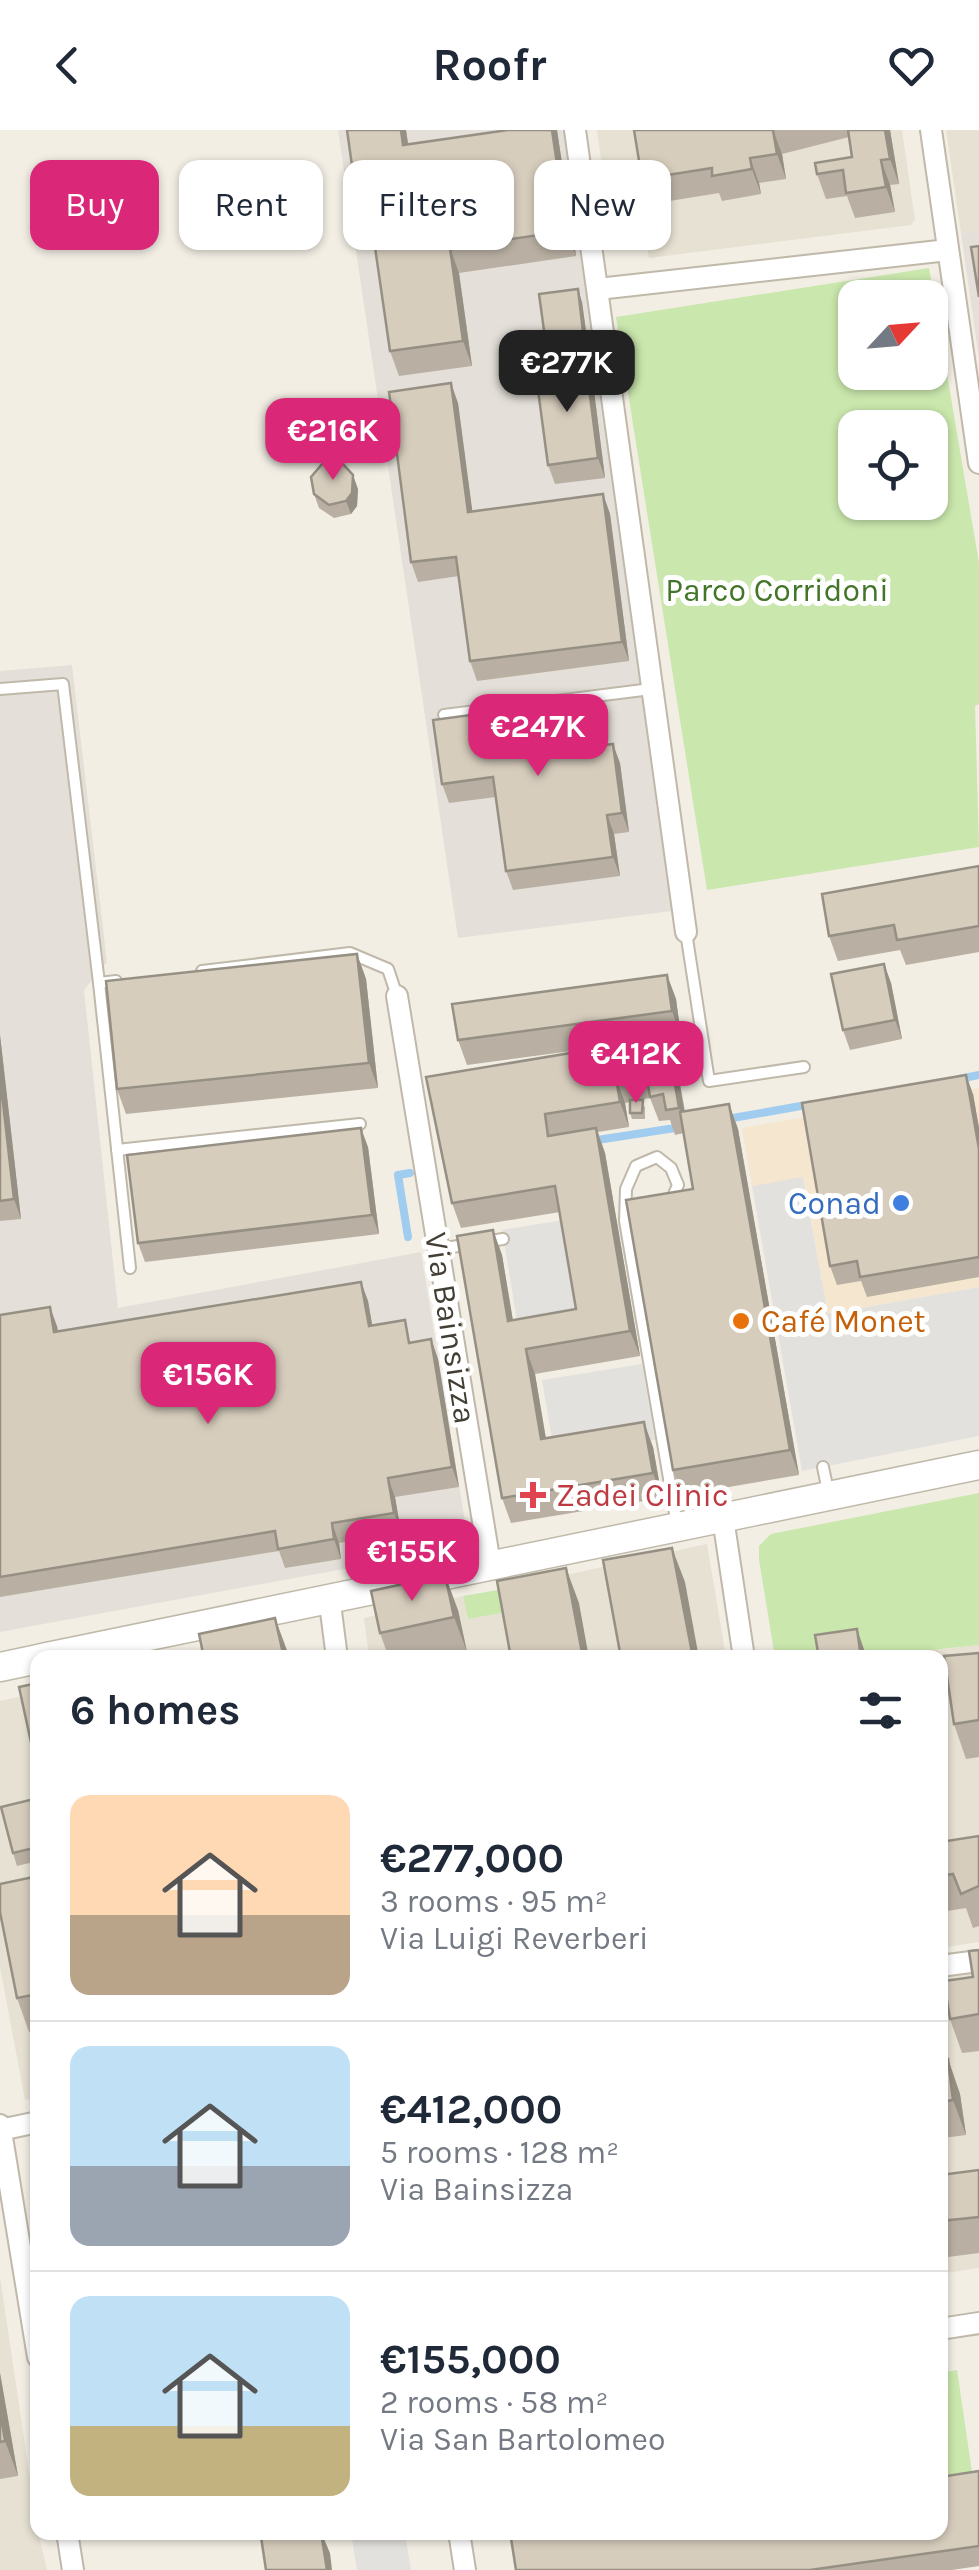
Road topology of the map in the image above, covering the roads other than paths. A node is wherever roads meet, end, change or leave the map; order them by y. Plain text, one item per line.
1 (576, 130) edge
2 (931, 130) edge
3 (948, 250) junction
4 (598, 289) junction
5 (979, 463) edge
6 (0, 689) edge
7 (651, 689) junction
8 (444, 715) edge
9 (686, 932) joint
10 (196, 972) edge
11 (138, 979) edge
12 (100, 984) junction
13 (397, 996) joint
14 (804, 1066) dead end
15 (360, 1124) edge
16 (117, 1150) junction
17 (642, 1218) edge
18 (664, 1220) edge
19 (621, 1221) junction
20 (504, 1239) dead end
21 (438, 1249) junction
22 (130, 1268) dead end
23 (979, 1465) edge
24 (823, 1467) dead end
25 (829, 1496) junction
26 (723, 1518) junction
27 (678, 1526) junction
28 (490, 1564) junction
29 (329, 1596) junction
30 (77, 1650) edge
31 (336, 1650) edge
32 (743, 1650) edge
33 (30, 1660) edge
34 (0, 1666) edge
35 (979, 1960) edge
36 (948, 1965) edge
37 (30, 2123) edge
38 (0, 2128) edge
39 (30, 2309) edge
40 (979, 2323) edge
41 (948, 2327) edge
42 (68, 2540) edge
43 (461, 2540) edge
44 (73, 2570) edge
45 (465, 2570) edge

1 - 4 street
2 - 3 street
3 - 4 street
3 - 5 street
4 - 7 street
6 - 12 lane
7 - 8 lane
7 - 9 street
9 - 14 lane
10 - 13 lane, Via Bainsizza
11 - 12 lane
12 - 16 lane
13 - 21 street, Via Bainsizza
15 - 16 lane
16 - 22 lane
17 - 19 lane
18 - 19 lane
19 - 27 lane
20 - 21 lane
21 - 28 street, Via Bainsizza
23 - 25 street
24 - 25 lane
25 - 26 street
26 - 27 street
26 - 32 street
27 - 28 street
28 - 29 street
29 - 30 street
29 - 31 street
33 - 34 street
35 - 36 street
37 - 38 street
38 - 39 street
40 - 41 street
42 - 44 street
43 - 45 street

